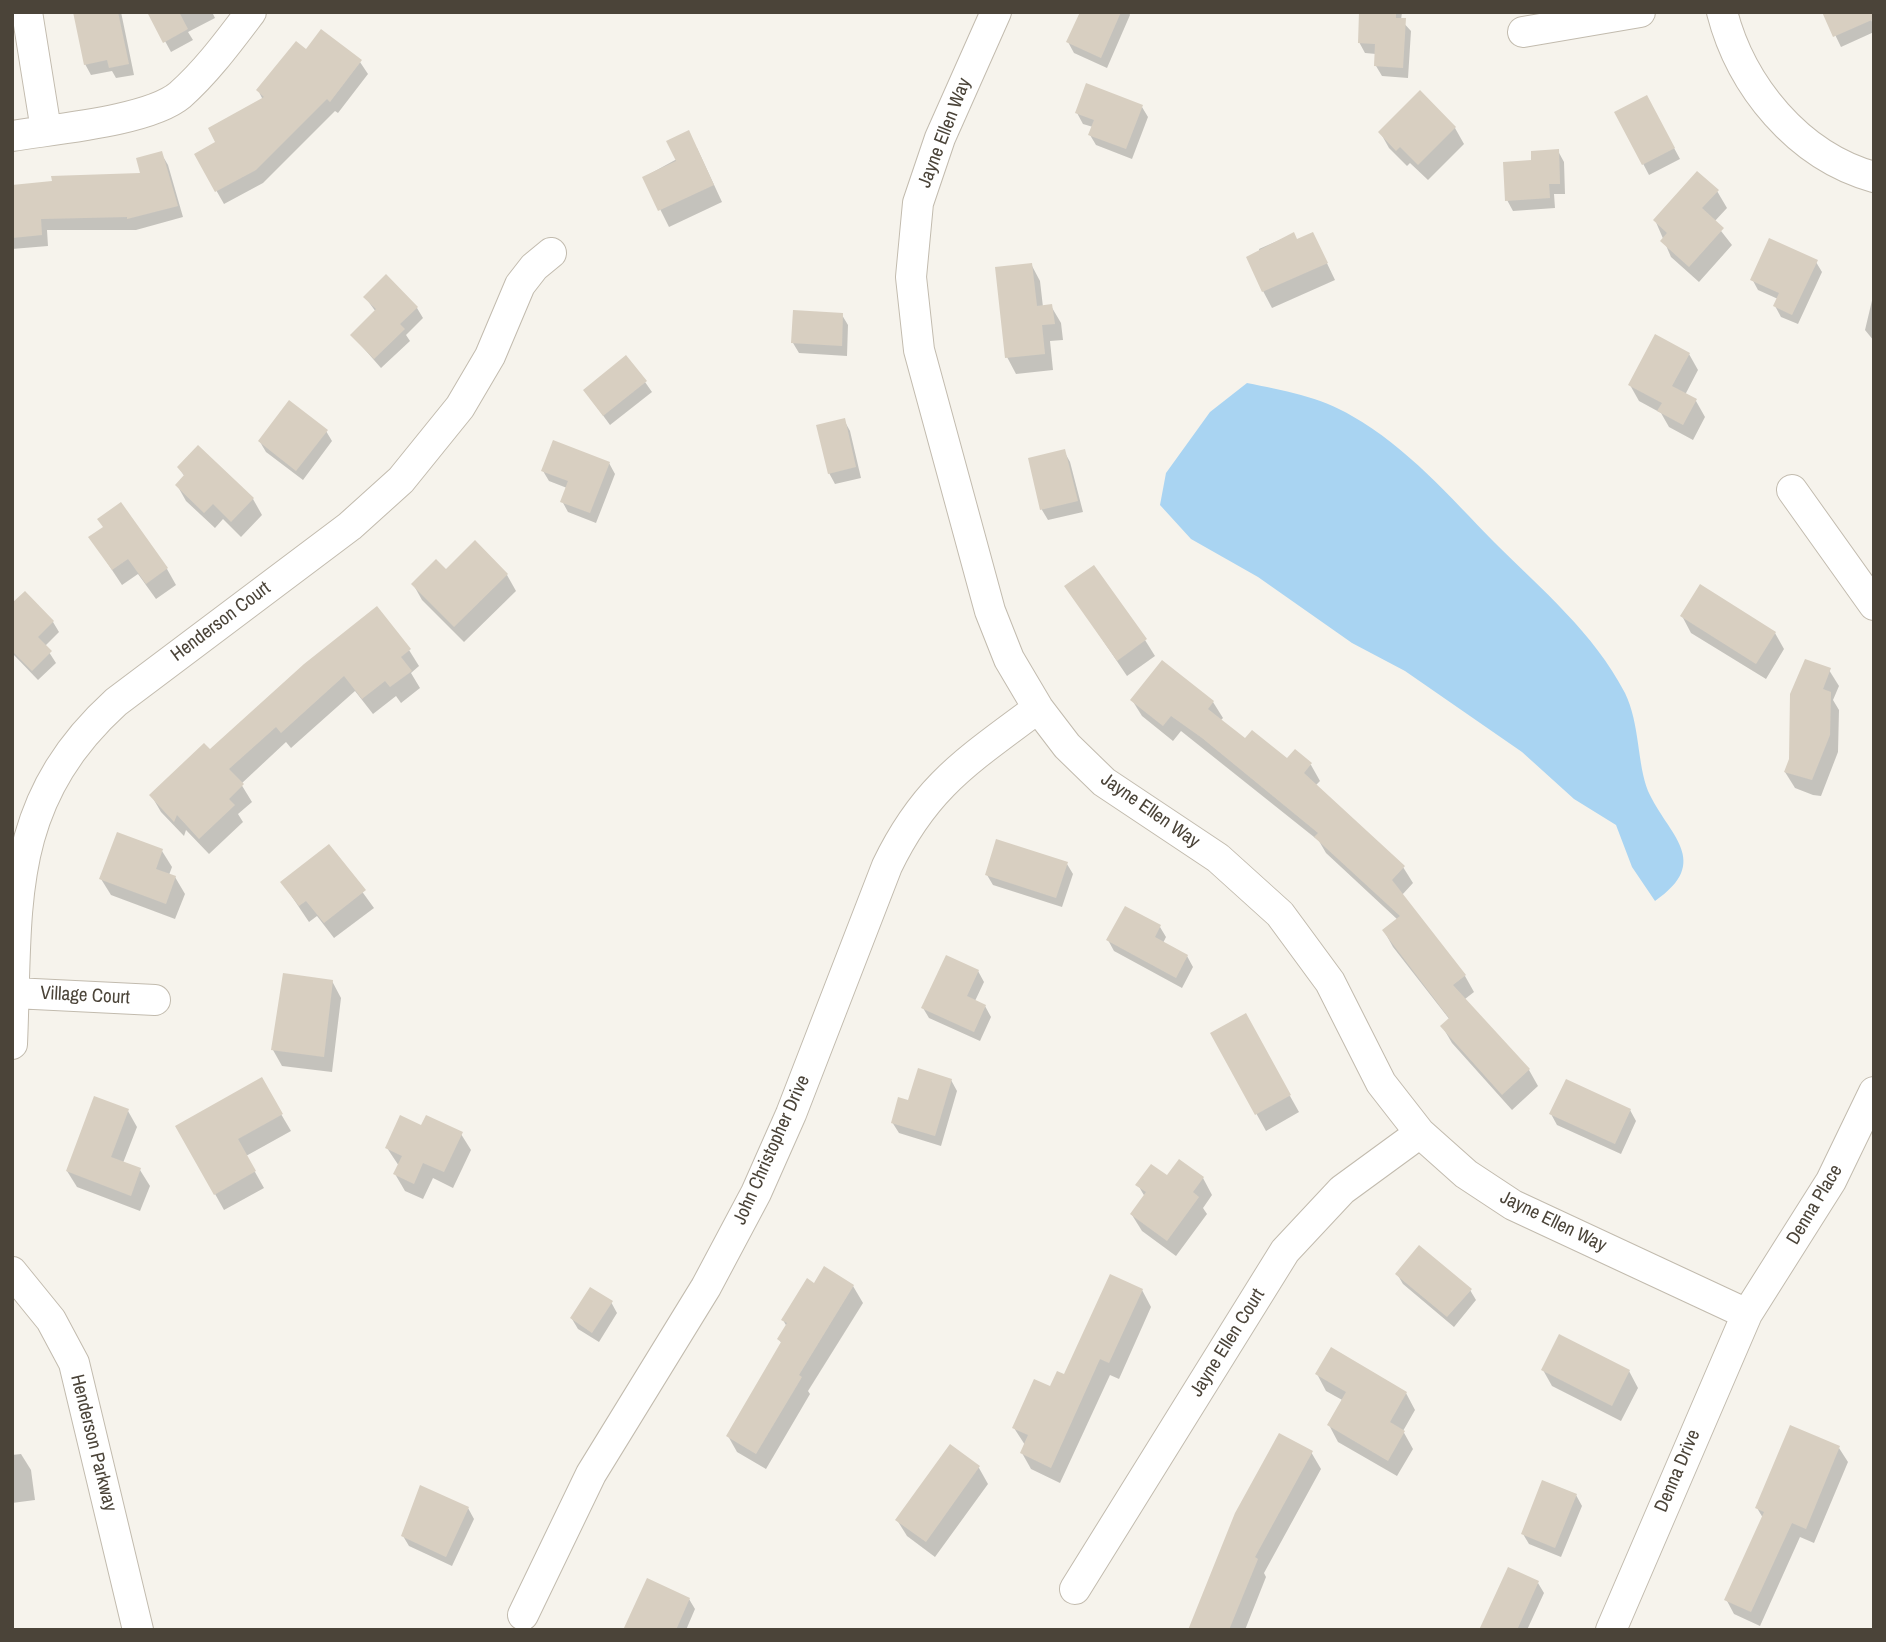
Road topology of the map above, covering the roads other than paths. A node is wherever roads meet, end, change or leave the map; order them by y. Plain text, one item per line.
1 (27, 12) edge
2 (251, 12) edge
3 (996, 12) edge
4 (1640, 12) edge
5 (1722, 12) edge
6 (1523, 32) dead end
7 (46, 130) junction
8 (12, 136) edge
9 (1874, 177) edge
10 (551, 253) dead end
11 (1792, 490) dead end
12 (1874, 606) edge
13 (1038, 708) junction
14 (14, 993) junction
15 (155, 1000) dead end
16 (12, 1044) edge
17 (1874, 1092) edge
18 (1420, 1133) junction
19 (12, 1272) edge
20 (1747, 1314) junction
21 (1075, 1589) dead end
22 (523, 1615) dead end
23 (138, 1630) edge
24 (1611, 1630) edge

1 - 7 street
2 - 7 street
3 - 13 street, Jayne Ellen Way
4 - 6 street
5 - 9 street
7 - 8 street
10 - 14 street, Henderson Court
11 - 12 street
13 - 18 street, Jayne Ellen Way
13 - 22 street, John Christopher Drive
14 - 15 street, Village Court
14 - 16 street, Henderson Court
17 - 20 street, Denna Place
18 - 20 street, Jayne Ellen Way
18 - 21 street, Jayne Ellen Court
19 - 23 street, Henderson Parkway
20 - 24 street, Denna Drive

